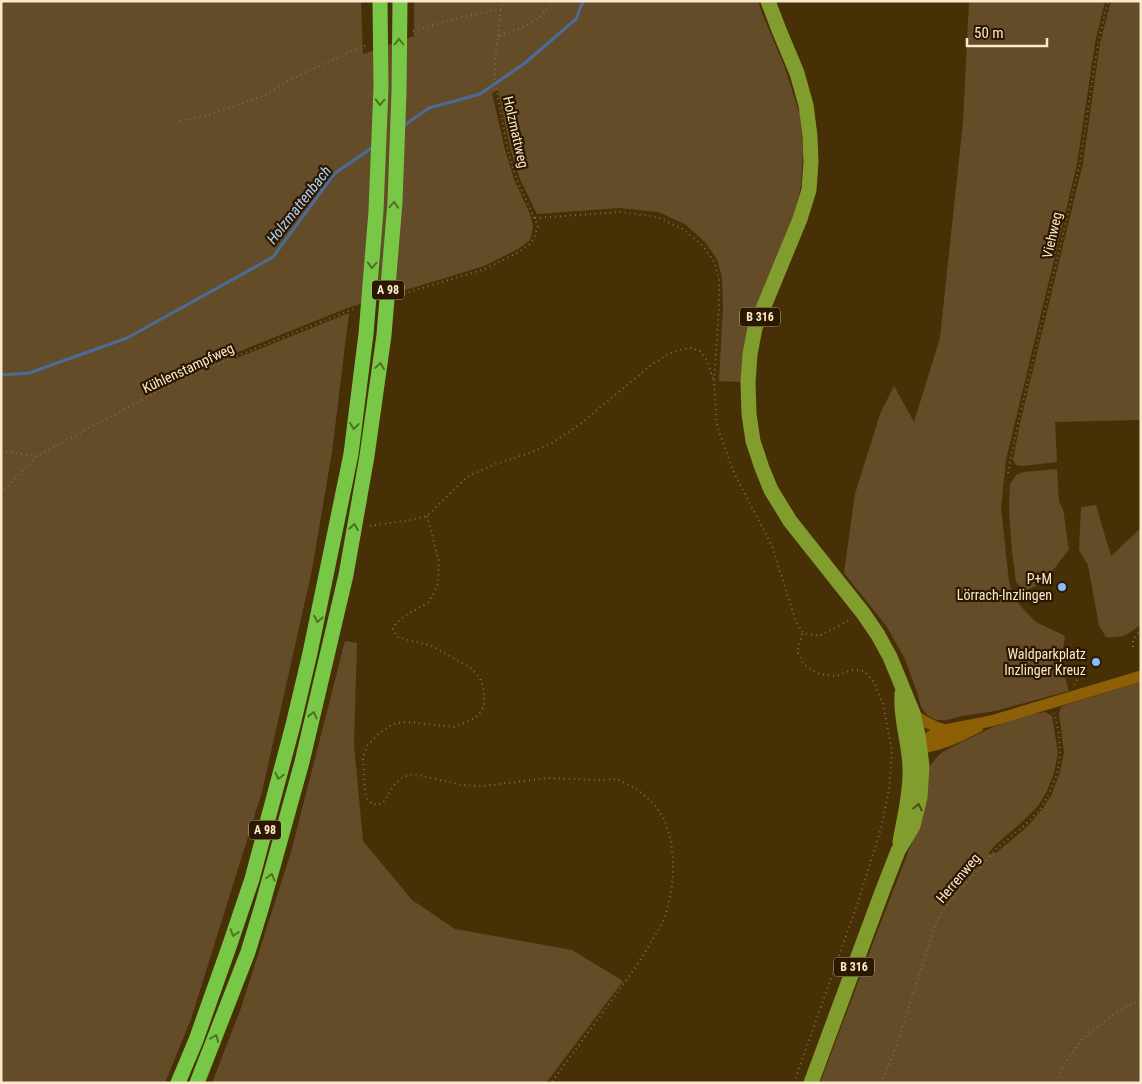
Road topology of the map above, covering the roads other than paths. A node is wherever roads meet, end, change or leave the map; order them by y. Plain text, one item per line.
1 (380, 1) edge
2 (400, 1) edge
3 (768, 1) edge
4 (1141, 676) edge
5 (903, 688) junction
6 (913, 713) junction
7 (991, 721) junction
8 (945, 730) junction
9 (920, 748) junction
10 (910, 768) junction
11 (898, 851) junction
12 (178, 1083) edge
13 (197, 1083) edge
14 (811, 1083) edge

1 -> 12 highway, A 98
13 -> 2 highway, A 98
3 - 5 main road, B 316
4 - 7 street
5 - 6 main road, B 316
5 - 10 main road, B 316
6 - 8 street
6 - 9 main road, B 316
7 - 8 street
7 - 9 street
8 - 9 street
9 - 10 main road
11 -> 9 main road, B 316
10 - 11 main road, B 316
11 - 14 main road, B 316

